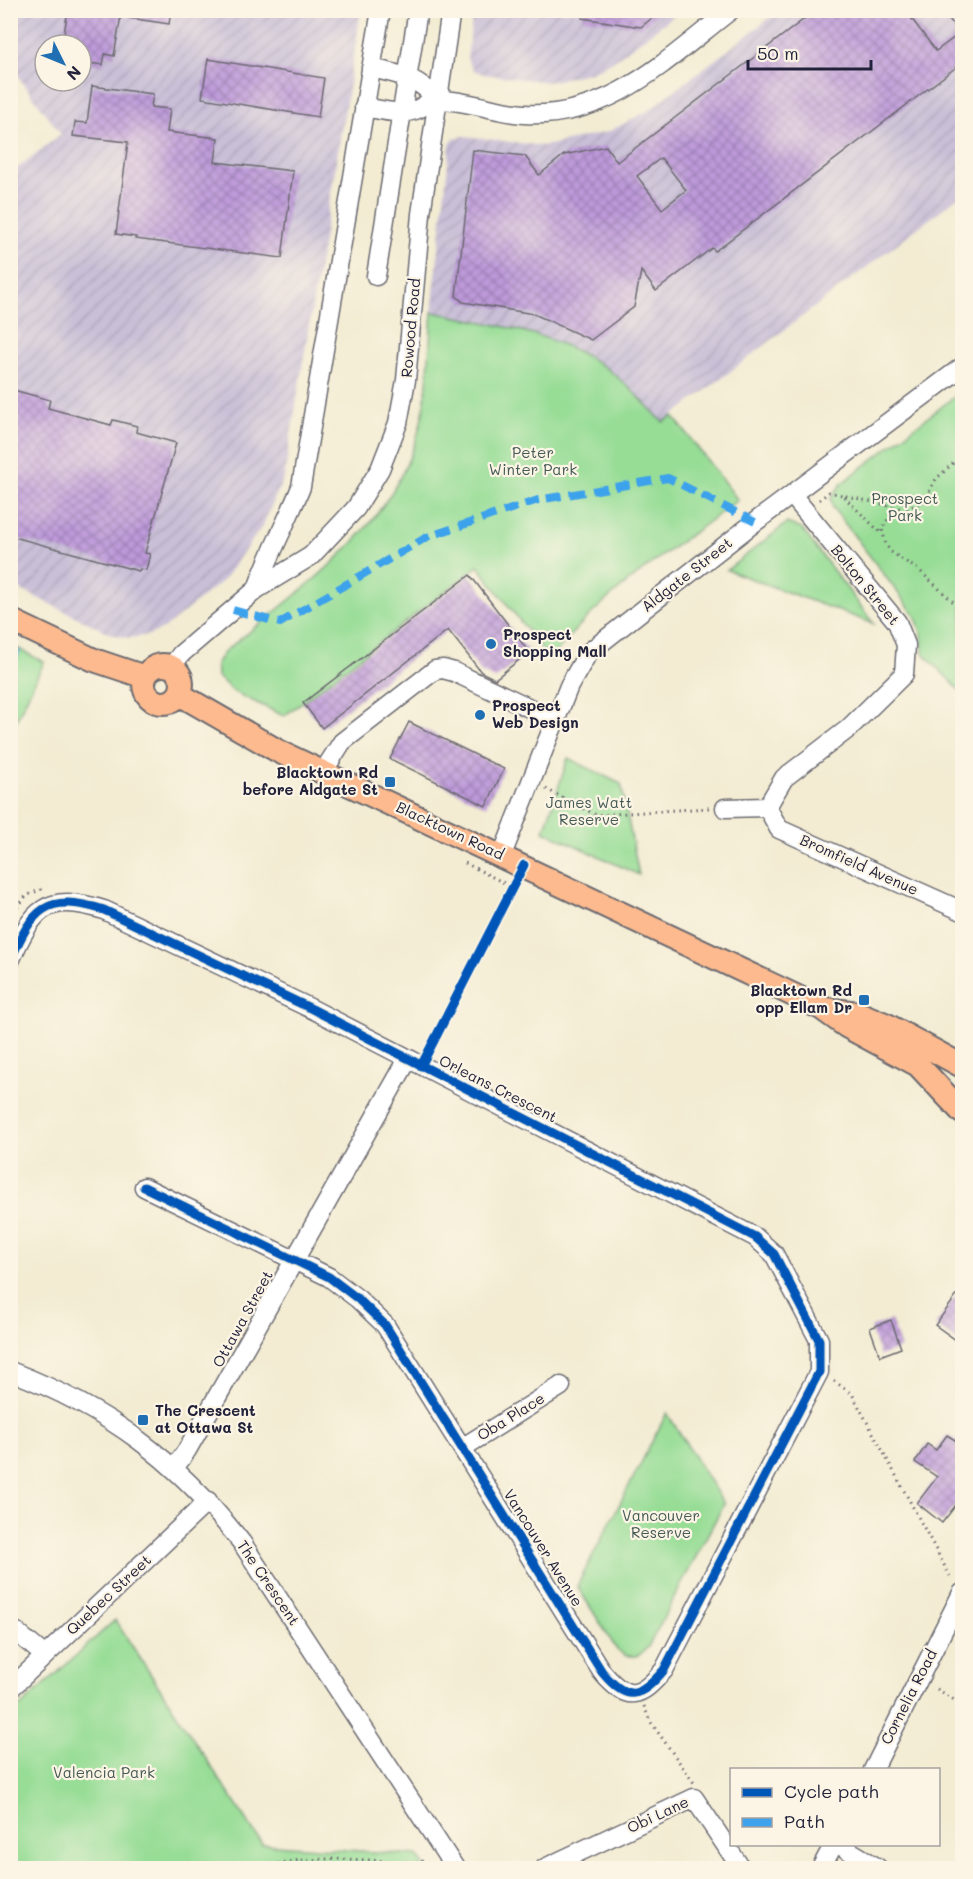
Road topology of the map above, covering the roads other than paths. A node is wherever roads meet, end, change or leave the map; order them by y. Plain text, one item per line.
1 (381, 10) edge
2 (418, 10) edge
3 (451, 10) edge
4 (731, 10) edge
5 (371, 69) junction
6 (407, 76) junction
7 (436, 99) junction
8 (364, 107) junction
9 (401, 113) junction
10 (376, 276) dead end
11 (963, 367) edge
12 (792, 495) junction
13 (257, 589) junction
14 (10, 620) edge
15 (172, 666) junction
16 (145, 677) junction
17 (180, 694) junction
18 (555, 720) junction
19 (323, 772) junction
20 (767, 807) junction
21 (725, 808) road end
22 (502, 855) junction
23 (963, 911) edge
24 (10, 961) edge
25 (821, 1008) junction
26 (408, 1059) junction
27 (963, 1066) edge
28 (963, 1112) edge
29 (144, 1187) dead end
30 (294, 1259) junction
31 (10, 1371) edge
32 (561, 1386) dead end
33 (462, 1448) junction
34 (175, 1467) junction
35 (207, 1501) junction
36 (963, 1593) edge
37 (10, 1627) edge
38 (44, 1654) junction
39 (10, 1689) edge
40 (640, 1693) joint
41 (874, 1768) edge
42 (835, 1846) edge
43 (838, 1846) edge
44 (455, 1869) edge
45 (545, 1869) edge
46 (741, 1869) edge
47 (820, 1869) edge
48 (878, 1869) edge

1 - 5 street
2 - 6 street
3 - 7 street, Rowood Road
4 - 7 street
5 - 6 street
5 - 8 street
6 - 7 street
6 - 9 street
7 - 9 street
7 - 13 street, Rowood Road
8 - 9 street
8 - 13 street
9 - 10 street
11 - 12 street, Aldgate Street
12 - 18 street, Aldgate Street
12 - 20 street, Bolton Street
13 - 15 street, Rowood Road
14 - 16 main road
15 - 16 main road
15 - 17 main road
16 - 17 main road
17 - 19 main road, Blacktown Road
18 - 19 street
18 - 22 street, Aldgate Street
19 - 22 main road, Blacktown Road
20 - 21 street
20 - 23 street, Bromfield Avenue
22 - 25 main road, Blacktown Road
24 - 26 street, Orleans Crescent
25 - 27 main road, Blacktown Road
25 - 28 main road, Blacktown Road
26 - 30 street, Ottawa Street
26 - 40 street, Orleans Crescent
29 - 30 street, Vancouver Avenue
30 - 33 street, Vancouver Avenue
30 - 34 street, Ottawa Street
31 - 34 street, The Crescent
32 - 33 street, Oba Place
33 - 40 street, Vancouver Avenue
34 - 35 street, The Crescent
35 - 38 street, Quebec Street
35 - 44 street, The Crescent
36 - 41 street, Cornelia Road
37 - 38 street
38 - 39 street, Quebec Street
42 - 47 street
43 - 48 street
45 - 46 street, Obi Lane

